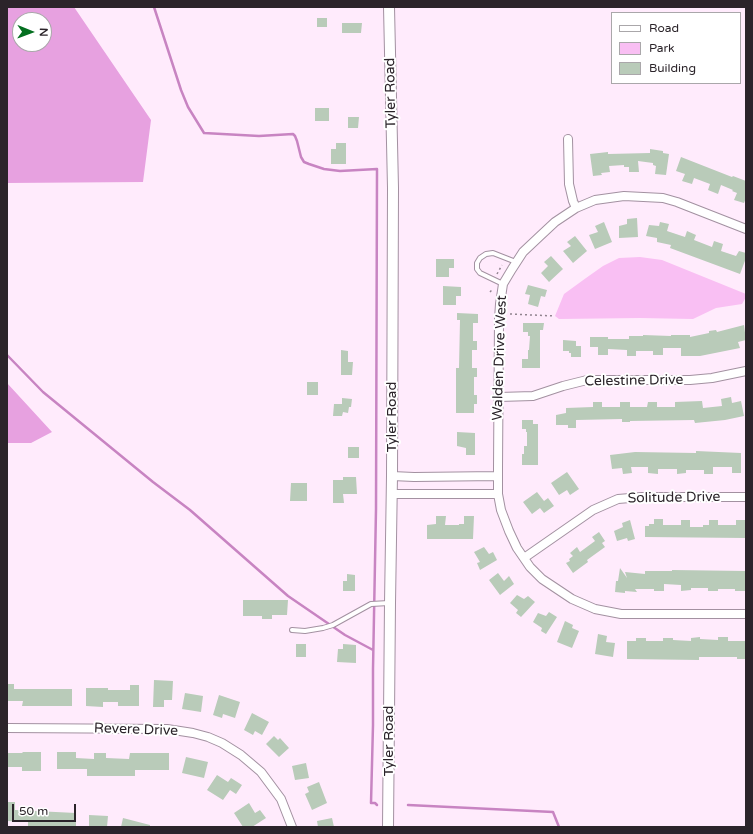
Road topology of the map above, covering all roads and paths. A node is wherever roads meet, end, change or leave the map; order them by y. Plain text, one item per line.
1 (389, 7) edge
2 (568, 139) dead end
3 (576, 208) junction
4 (746, 229) edge
5 (517, 262) junction
6 (502, 265) dead end
7 (496, 277) dead end
8 (503, 284) junction
9 (493, 289) dead end
10 (490, 292) dead end
11 (510, 314) dead end
12 (555, 316) dead end
13 (746, 371) edge
14 (499, 397) junction
15 (392, 476) junction
16 (498, 476) junction
17 (392, 494) junction
18 (498, 494) junction
19 (746, 497) edge
20 (524, 558) junction
21 (390, 603) junction
22 (746, 614) edge
23 (292, 630) dead end
24 (7, 728) edge
25 (292, 827) edge
26 (388, 827) edge

1 - 15 street, Tyler Road
2 - 3 street
3 - 4 street, Walden Drive West
3 - 5 street, Walden Drive West
5 - 8 street, Walden Drive West
5 - 8 lane
6 - 7 path
8 - 14 street, Walden Drive West
9 - 10 path
11 - 12 path
13 - 14 street, Celestine Drive
14 - 16 street, Walden Drive West
15 - 16 street
15 - 17 street, Tyler Road
16 - 18 street, Walden Drive West
17 - 18 street
17 - 21 street, Tyler Road
18 - 20 street, Walden Drive West
19 - 20 street, Solitude Drive
20 - 22 street, Walden Drive West
21 - 23 lane
21 - 26 street, Tyler Road
24 - 25 street, Revere Drive

